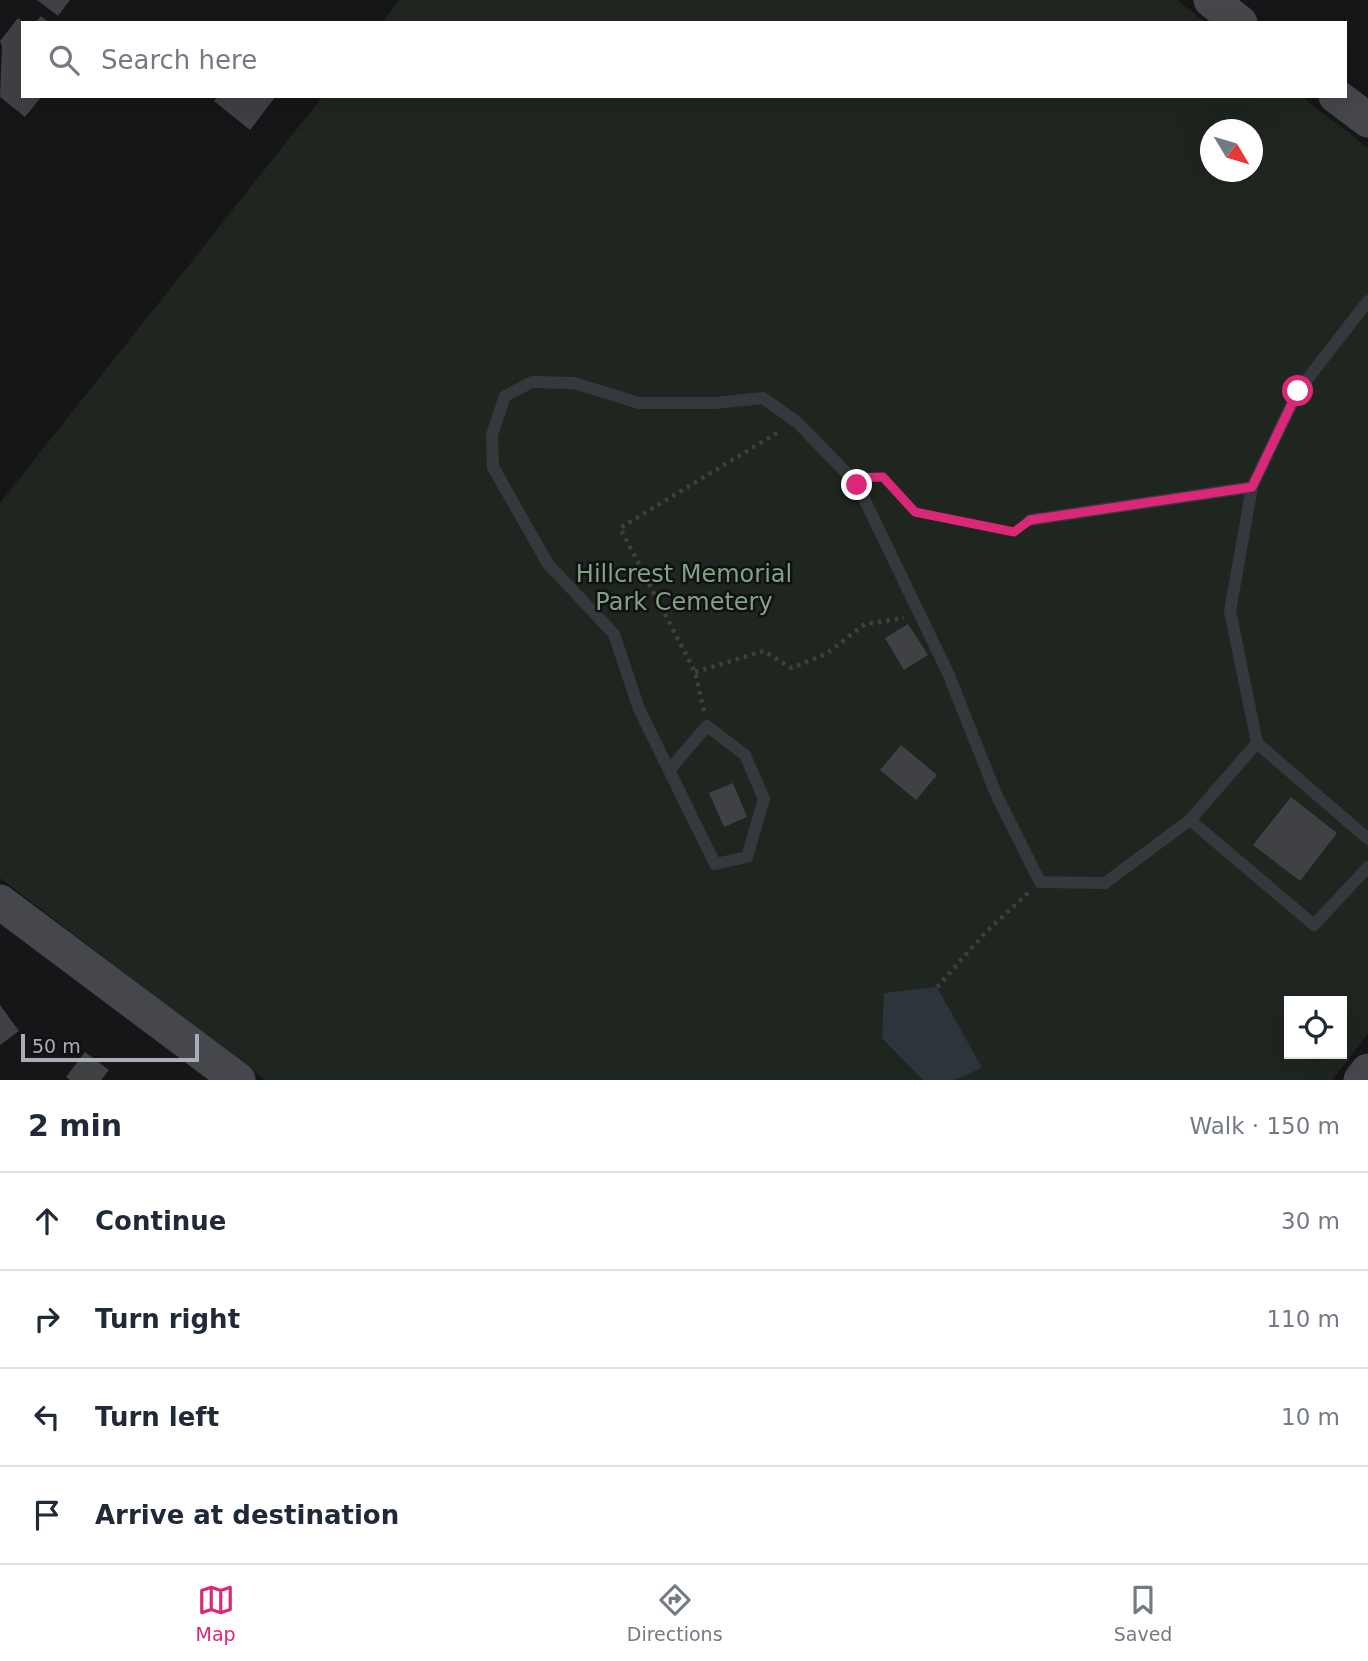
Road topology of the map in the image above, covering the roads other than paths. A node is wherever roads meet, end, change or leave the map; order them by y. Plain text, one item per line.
1 (1211, 0) edge
2 (1237, 21) edge
3 (1339, 98) edge
4 (1368, 120) edge
5 (1368, 300) edge
6 (1252, 487) junction
7 (1030, 520) road end
8 (1257, 743) junction
9 (669, 770) junction
10 (1190, 820) junction
11 (1368, 839) edge
12 (1368, 867) edge
13 (0, 902) edge
14 (1368, 1072) edge
15 (238, 1080) edge
16 (1361, 1080) edge

1 - 2 street
3 - 4 street
5 - 6 lane
6 - 7 lane
6 - 8 lane
8 - 10 lane
8 - 11 lane
9 - 9 lane
9 - 10 lane
10 - 12 lane
13 - 15 street
14 - 16 street

